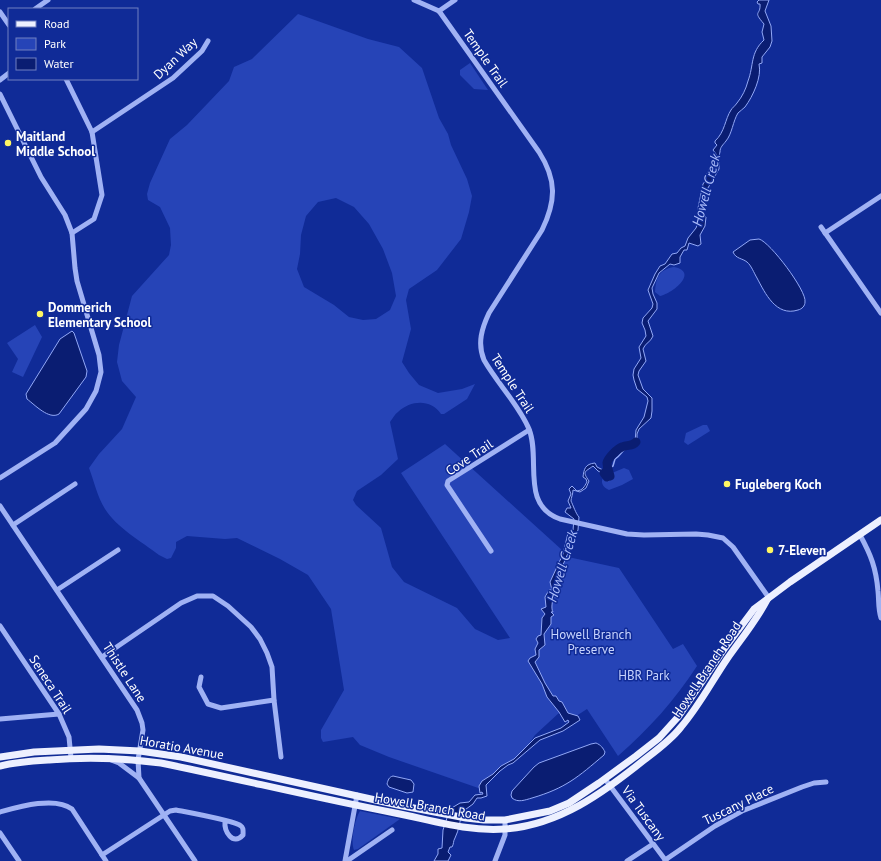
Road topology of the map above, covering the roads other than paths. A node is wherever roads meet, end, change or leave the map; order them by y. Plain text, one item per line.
1 (48, 0) edge
2 (414, 0) edge
3 (455, 0) edge
4 (36, 8) edge
5 (439, 10) junction
6 (0, 12) edge
7 (8, 24) edge
8 (208, 41) dead end
9 (8, 74) edge
10 (0, 80) edge
11 (66, 80) edge
12 (0, 94) edge
13 (92, 132) junction
14 (881, 196) edge
15 (821, 227) dead end
16 (72, 233) junction
17 (825, 233) junction
18 (881, 313) edge
19 (529, 430) junction
20 (0, 478) edge
21 (75, 484) dead end
22 (0, 506) edge
23 (881, 520) edge
24 (13, 525) junction
25 (860, 535) junction
26 (118, 550) dead end
27 (491, 551) dead end
28 (57, 590) junction
29 (769, 598) junction
30 (881, 618) edge
31 (0, 626) edge
32 (2, 633) edge
33 (102, 657) junction
34 (201, 677) dead end
35 (274, 700) junction
36 (59, 714) junction
37 (0, 719) edge
38 (71, 750) junction
39 (140, 751) junction
40 (0, 757) edge
41 (281, 757) dead end
42 (71, 758) junction
43 (107, 758) junction
44 (138, 760) junction
45 (0, 766) edge
46 (250, 772) junction
47 (139, 778) junction
48 (605, 779) junction
49 (247, 781) junction
50 (826, 782) dead end
51 (611, 786) junction
52 (357, 796) junction
53 (355, 805) junction
54 (0, 812) edge
55 (163, 814) junction
56 (505, 820) junction
57 (225, 821) dead end
58 (505, 829) junction
59 (392, 830) dead end
60 (0, 833) edge
61 (653, 844) junction
62 (102, 855) junction
63 (665, 860) edge
64 (19, 861) edge
65 (106, 861) edge
66 (194, 861) edge
67 (346, 861) edge
68 (495, 861) edge
69 (627, 861) edge

1 - 4 street
2 - 5 street
3 - 5 street
5 - 19 street, Temple Trail
6 - 7 street
8 - 13 street, Dyan Way
9 - 10 street
11 - 13 street
12 - 16 street
13 - 16 street
14 - 17 street
15 - 17 street
16 - 20 street
17 - 18 street
19 - 27 street, Cove Trail
19 - 29 street, Temple Trail
21 - 24 street
22 - 24 street, Thistle Lane
23 - 25 main road, Howell Branch Road
24 - 28 street, Thistle Lane
25 - 29 main road, Howell Branch Road
25 - 30 street
26 - 28 street
28 - 33 street, Thistle Lane
29 - 48 main road, Howell Branch Road
29 - 51 main road, Howell Branch Road
31 - 32 street, Seneca Trail
32 - 36 street, Seneca Trail
33 - 35 street
33 - 39 street, Thistle Lane
34 - 35 street
35 - 41 street
36 - 37 street
36 - 38 street, Seneca Trail
38 - 39 main road, Horatio Avenue
38 - 40 main road, Horatio Avenue
38 - 42 street, Seneca Trail
39 - 44 street, Thistle Lane
39 - 46 main road, Horatio Avenue
42 - 43 main road, Horatio Avenue
42 - 45 main road, Horatio Avenue
43 - 44 main road, Horatio Avenue
43 - 47 street
44 - 47 street, Thistle Lane
44 - 49 main road, Horatio Avenue
46 - 49 main road
46 - 52 main road, Horatio Avenue
47 - 55 street
48 - 51 street, Via Tuscany
48 - 56 main road, Howell Branch Road
49 - 53 main road, Horatio Avenue
50 - 63 street, Tuscany Place
51 - 58 main road, Howell Branch Road
51 - 61 street, Via Tuscany
52 - 53 street
52 - 56 main road, Howell Branch Road
53 - 58 main road, Howell Branch Road
53 - 67 street, Howell Branch Road
54 - 62 street
55 - 57 street
55 - 62 street
55 - 66 street
56 - 58 street
58 - 68 street
59 - 67 street
60 - 64 street
61 - 63 street, Via Tuscany
61 - 69 street
62 - 65 street

